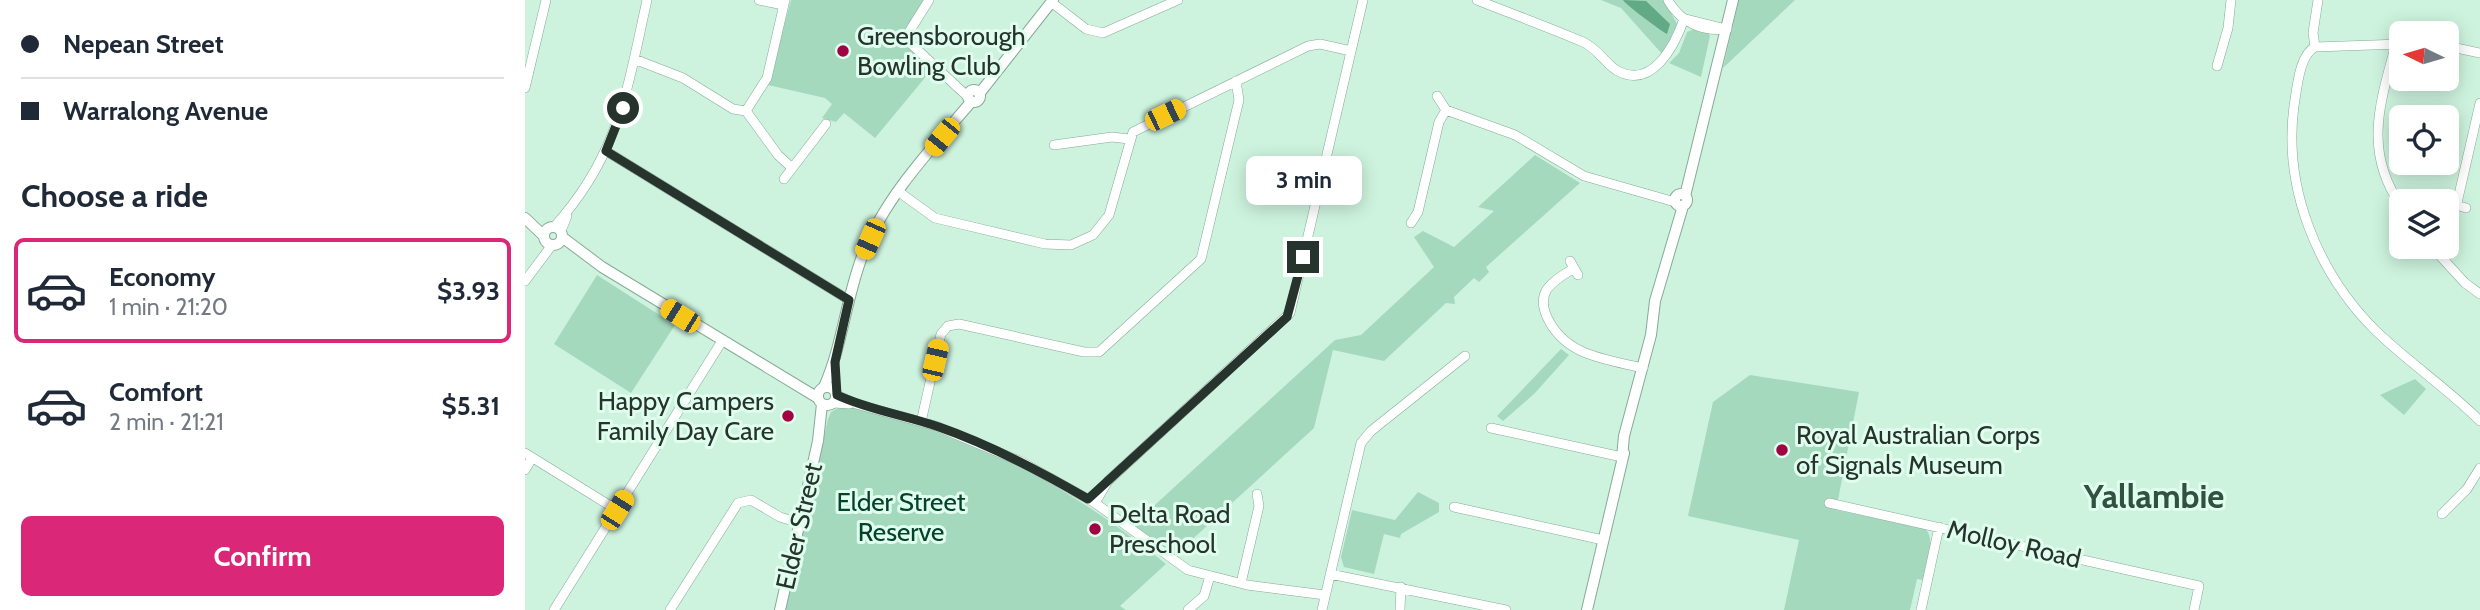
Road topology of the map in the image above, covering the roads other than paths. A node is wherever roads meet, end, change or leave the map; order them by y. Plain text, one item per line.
1 (546, 0) edge
2 (647, 0) edge
3 (759, 0) edge
4 (929, 0) edge
5 (1178, 0) edge
6 (1363, 0) edge
7 (1668, 0) edge
8 (1726, 0) edge
9 (1733, 0) edge
10 (2231, 0) edge
11 (2318, 0) edge
12 (1052, 1) edge
13 (784, 3) edge
14 (1474, 3) edge
15 (1684, 19) junction
16 (1722, 28) junction
17 (2389, 44) edge
18 (2315, 47) junction
19 (2459, 49) edge
20 (1351, 51) junction
21 (2210, 52) dead end
22 (2480, 53) edge
23 (2220, 54) junction
24 (633, 62) junction
25 (2217, 66) dead end
26 (2389, 80) edge
27 (1236, 81) junction
28 (525, 88) edge
29 (972, 95) junction
30 (1437, 96) dead end
31 (2480, 103) edge
32 (1446, 110) junction
33 (746, 111) junction
34 (827, 123) dead end
35 (1129, 139) junction
36 (1054, 145) dead end
37 (606, 151) junction
38 (792, 169) junction
39 (784, 179) dead end
40 (2391, 189) edge
41 (899, 192) junction
42 (2459, 195) edge
43 (1679, 200) junction
44 (527, 219) edge
45 (1411, 223) dead end
46 (553, 236) junction
47 (2443, 259) edge
48 (1574, 268) dead end
49 (525, 281) edge
50 (2480, 295) edge
51 (849, 300) junction
52 (722, 341) junction
53 (1465, 356) dead end
54 (1643, 368) junction
55 (827, 397) junction
56 (2479, 421) edge
57 (921, 422) junction
58 (1491, 428) dead end
59 (529, 455) edge
60 (1622, 457) junction
61 (525, 470) edge
62 (2479, 470) edge
63 (1257, 494) dead end
64 (1091, 501) junction
65 (1829, 503) dead end
66 (1454, 507) dead end
67 (617, 510) junction
68 (2442, 514) dead end
69 (799, 523) junction
70 (1940, 527) junction
71 (1603, 540) junction
72 (1331, 571) junction
73 (1210, 576) junction
74 (1241, 583) junction
75 (1401, 587) junction
76 (1323, 602) edge
77 (554, 610) edge
78 (670, 610) edge
79 (780, 610) edge
80 (1188, 610) edge
81 (1400, 610) edge
82 (1506, 610) edge
83 (1585, 610) edge
84 (1921, 610) edge
85 (2194, 610) edge

1 - 28 street
2 - 24 street
3 - 13 street
4 - 29 street
5 - 12 street
6 - 20 street
7 - 15 street
8 - 16 street
9 - 16 street
10 - 23 street
11 - 18 street
12 - 29 street, Elder Street
13 - 33 street
14 - 15 street
15 - 16 street
16 - 43 street
17 - 18 street
18 - 56 street
19 - 22 street
20 - 27 street
20 - 64 street
21 - 23 street
23 - 25 street
24 - 33 street
24 - 37 street
26 - 40 street
27 - 35 street
27 - 57 street
29 - 41 street, Elder Street
30 - 32 street
31 - 42 street
32 - 43 street
32 - 45 street
33 - 38 street
34 - 38 street
35 - 36 street
35 - 41 street
37 - 46 street
37 - 51 street
38 - 39 street
41 - 51 street, Elder Street
43 - 54 street
44 - 46 street
46 - 49 street
46 - 52 street
47 - 50 street
48 - 54 street
51 - 55 street, Elder Street
52 - 55 street
52 - 67 street
53 - 72 street
54 - 60 street
55 - 57 street
55 - 69 street, Elder Street
57 - 64 street
58 - 60 street
59 - 61 street
59 - 67 street
60 - 71 street
62 - 68 street
63 - 74 street
64 - 73 street
65 - 70 street, Molloy Road
66 - 71 street
67 - 77 street
69 - 78 street
69 - 79 street, Elder Street
70 - 84 street
70 - 85 street, Molloy Road
71 - 83 street
72 - 75 street
72 - 76 street
73 - 74 street
73 - 80 street
74 - 76 street
75 - 81 street
75 - 82 street

